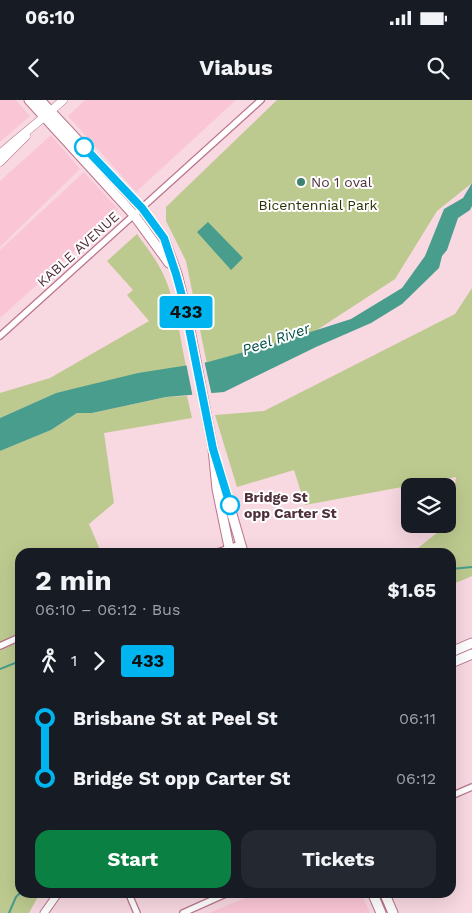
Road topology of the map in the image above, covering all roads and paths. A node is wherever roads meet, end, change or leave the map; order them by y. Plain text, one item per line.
1 (28, 100) edge
2 (40, 100) edge
3 (63, 100) edge
4 (261, 100) edge
5 (48, 115) junction
6 (32, 129) junction
7 (0, 154) edge
8 (0, 162) edge
9 (142, 208) junction
10 (134, 215) junction
11 (176, 274) junction
12 (0, 336) edge
13 (213, 449) junction
14 (230, 548) edge
15 (241, 548) edge
16 (15, 639) edge
17 (472, 643) edge
18 (0, 646) edge
19 (456, 650) edge
20 (472, 654) edge
21 (456, 661) edge
22 (472, 787) edge
23 (456, 794) edge
24 (54, 898) edge
25 (131, 898) edge
26 (217, 898) edge
27 (375, 898) edge
28 (387, 898) edge
29 (44, 913) edge
30 (137, 913) edge
31 (183, 913) edge
32 (381, 913) edge
33 (393, 913) edge

1 - 5 main road
2 - 5 main road
3 - 5 main road
4 - 9 street, KABLE AVENUE
5 - 6 main road
5 - 9 main road
5 - 10 main road
6 - 7 main road
6 - 8 main road
9 - 10 street, KABLE AVENUE
9 - 11 main road
10 - 11 main road
10 - 12 street, KABLE AVENUE
11 - 13 main road
13 - 14 main road
13 - 15 main road
16 - 18 street
17 - 19 main road
20 - 21 main road
22 - 23 street
24 - 29 street
25 - 30 street
26 - 31 street
27 - 32 main road
28 - 33 main road

